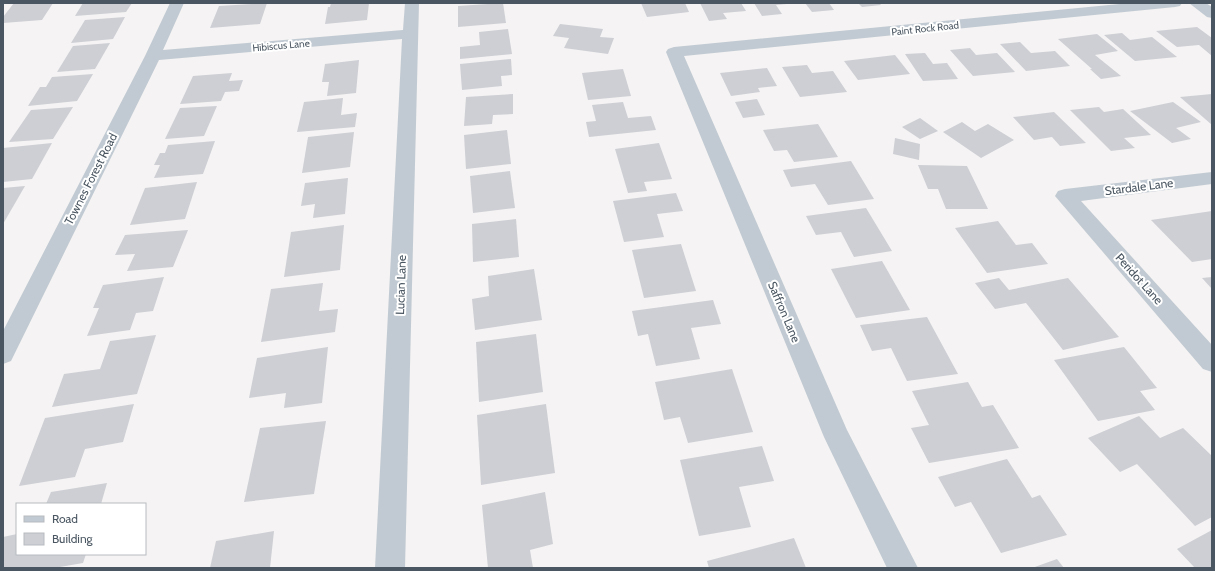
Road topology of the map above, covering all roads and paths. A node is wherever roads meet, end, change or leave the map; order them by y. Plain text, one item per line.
1 (177, 3) edge
2 (412, 3) edge
3 (1175, 3) edge
4 (1196, 3) edge
5 (1212, 14) edge
6 (410, 34) junction
7 (674, 52) joint
8 (153, 56) junction
9 (1212, 178) edge
10 (1065, 196) joint
11 (3, 354) edge
12 (1212, 362) edge
13 (390, 568) edge
14 (903, 568) edge

1 - 8 street, Townes Forest Road
2 - 6 street, Lucian Lane
3 - 7 street, Paint Rock Road
4 - 5 street
6 - 8 street, Hibiscus Lane
6 - 13 street, Lucian Lane
7 - 14 street, Saffron Lane
8 - 11 street, Townes Forest Road
9 - 10 street, Stardale Lane
10 - 12 street, Peridot Lane

